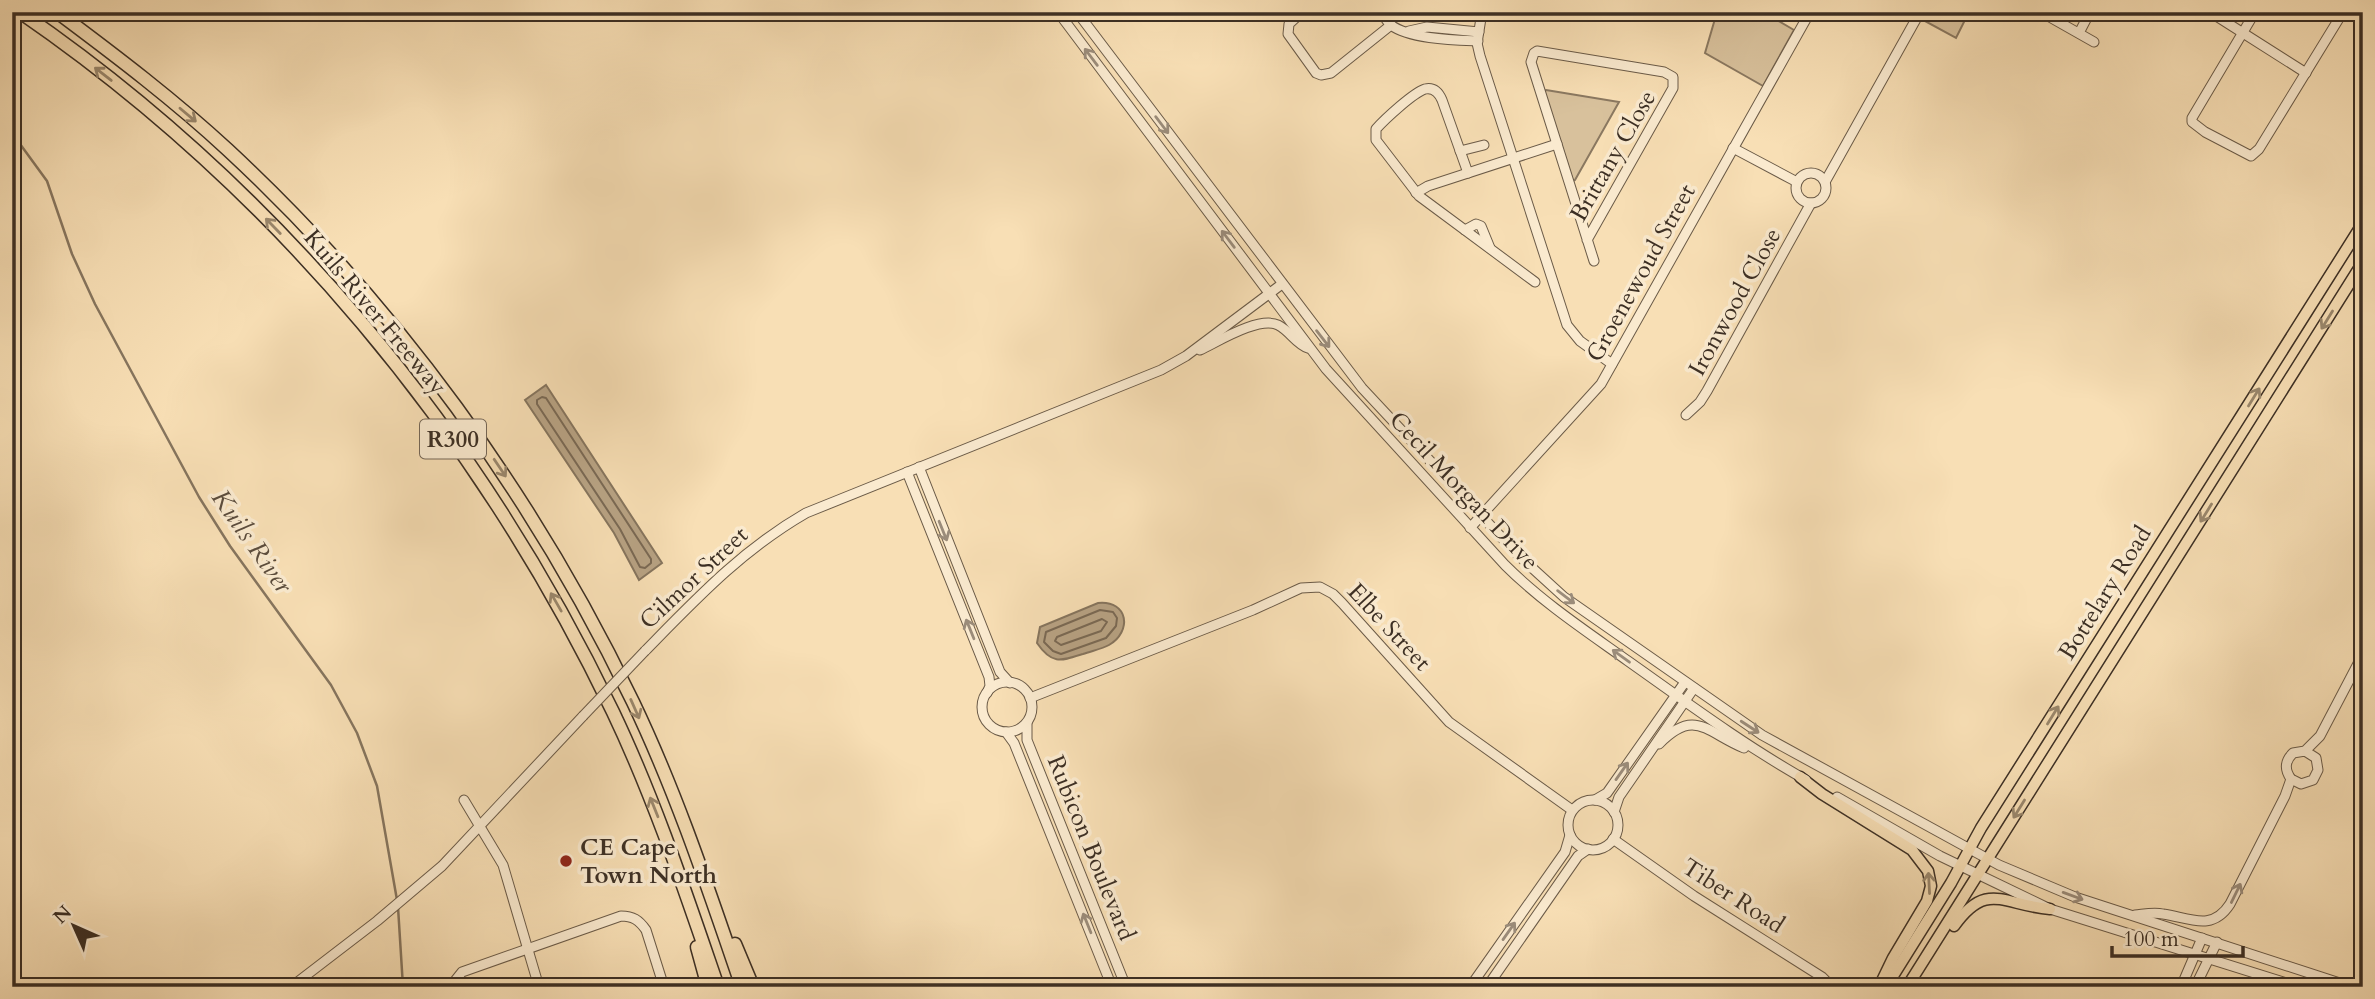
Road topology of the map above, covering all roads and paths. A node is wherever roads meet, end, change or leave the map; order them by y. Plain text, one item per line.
1 (20, 12) edge
2 (57, 12) edge
3 (1058, 12) edge
4 (1077, 12) edge
5 (1302, 12) edge
6 (1381, 12) edge
7 (1482, 12) edge
8 (1810, 12) edge
9 (1920, 12) edge
10 (2041, 12) edge
11 (2090, 12) edge
12 (2210, 12) edge
13 (2255, 12) edge
14 (2343, 12) edge
15 (1391, 25) junction
16 (2078, 33) junction
17 (2241, 33) junction
18 (1478, 36) junction
19 (2094, 41) dead end
20 (2306, 73) junction
21 (1557, 144) junction
22 (1484, 145) dead end
23 (1733, 148) junction
24 (1460, 151) junction
25 (1513, 159) junction
26 (1468, 173) junction
27 (1825, 182) junction
28 (1797, 183) junction
29 (1416, 193) junction
30 (1811, 203) junction
31 (2363, 223) edge
32 (1587, 240) junction
33 (1594, 261) dead end
34 (2363, 262) edge
35 (1535, 282) dead end
36 (1282, 284) junction
37 (1269, 293) junction
38 (1311, 349) junction
39 (1186, 356) junction
40 (1612, 364) junction
41 (1686, 415) dead end
42 (919, 467) junction
43 (907, 472) junction
44 (1481, 516) junction
45 (1470, 528) junction
46 (2363, 654) edge
47 (1010, 682) junction
48 (1685, 682) junction
49 (1694, 688) junction
50 (987, 693) junction
51 (1030, 698) junction
52 (1680, 698) junction
53 (1027, 723) junction
54 (1006, 732) junction
55 (2320, 736) junction
56 (2305, 751) junction
57 (1650, 753) junction
58 (1763, 755) junction
59 (2316, 758) junction
60 (1800, 777) junction
61 (2291, 779) junction
62 (464, 800) dead end
63 (1595, 800) junction
64 (1572, 810) junction
65 (1614, 812) junction
66 (481, 827) junction
67 (1570, 835) junction
68 (1613, 839) junction
69 (1588, 849) junction
70 (1969, 849) junction
71 (1988, 859) junction
72 (1960, 866) junction
73 (1978, 875) junction
74 (713, 904) junction
75 (2050, 909) junction
76 (692, 910) junction
77 (2133, 915) junction
78 (2202, 938) junction
79 (2217, 942) junction
80 (527, 949) junction
81 (2196, 953) junction
82 (2210, 958) junction
83 (1910, 982) edge
84 (291, 987) edge
85 (450, 987) edge
86 (539, 987) edge
87 (664, 987) edge
88 (708, 987) edge
89 (718, 987) edge
90 (742, 987) edge
91 (753, 987) edge
92 (1112, 987) edge
93 (1126, 987) edge
94 (1470, 987) edge
95 (1487, 987) edge
96 (1832, 987) edge
97 (1879, 987) edge
98 (1886, 987) edge
99 (2181, 987) edge
100 (2195, 987) edge
101 (2300, 987) edge
102 (2352, 987) edge

76 -> 1 highway, Kuils River Freeway / R300
2 -> 74 highway, Kuils River Freeway / R300
37 -> 3 street, Cecil Morgan Drive
4 -> 36 street, Cecil Morgan Drive
5 - 15 street
6 - 15 street
7 - 18 street
8 - 23 street, Groenewoud Street
9 - 27 street
10 - 16 street
11 - 16 street
12 - 17 street
13 - 17 street
14 - 20 street
15 - 18 street
16 - 19 street
17 - 20 street
17 - 20 street
18 - 25 street
21 - 25 street
21 - 32 street, Brittany Close
21 - 32 street, Brittany Close
22 - 24 street
23 - 28 street
23 - 40 street, Groenewoud Street
24 - 26 street
24 - 29 street
25 - 26 street
25 - 40 street
26 - 29 street
27 - 28 street
27 - 30 street
28 - 30 street
29 - 35 street
30 - 41 street, Ironwood Close
70 -> 31 main road, Bottelary Road
32 - 33 street, Brittany Close
34 -> 71 main road, Bottelary Road
36 - 37 street, Cilmor Street
36 -> 44 street, Cecil Morgan Drive
37 - 38 street, Cecil Morgan Drive
37 - 39 street, Cilmor Street
38 - 39 street
38 - 45 street, Cecil Morgan Drive
39 - 42 street, Cilmor Street
40 - 44 street, Groenewoud Street
42 - 43 street, Cilmor Street
42 -> 47 street
50 -> 43 street
43 - 66 street, Cilmor Street, bridge
44 - 45 street, Groenewoud Street
44 -> 48 street, Cecil Morgan Drive
52 -> 45 street, Cecil Morgan Drive
46 - 55 street
47 - 50 street
47 - 51 street
48 - 49 street, Cecil Morgan Drive
48 - 52 street
49 - 52 street
49 -> 70 street, Cecil Morgan Drive
50 - 54 street
51 - 53 street
51 - 64 street, Elbe Street
52 - 57 street
52 - 58 street, Cecil Morgan Drive
63 -> 52 street
53 - 54 street
53 - 93 street, Rubicon Boulevard
92 -> 54 street, Rubicon Boulevard
55 - 56 street
55 - 59 street
56 - 59 street
56 - 61 street
57 - 58 street
57 - 65 street
58 - 60 street, Cecil Morgan Drive
59 - 61 street
60 - 72 street, Cecil Morgan Drive
97 -> 60 main road
77 -> 61 street
62 - 66 street
63 - 64 street
63 - 65 street
64 - 67 street
65 - 68 street
66 - 80 street
66 - 84 street, Cilmor Street
67 - 69 street
94 -> 67 street
68 - 69 street
68 - 96 street, Tiber Road
69 - 95 street
70 - 71 street, Cecil Morgan Drive
70 - 72 main road, Bottelary Road
71 - 73 main road, Bottelary Road
71 -> 77 street, Cecil Morgan Drive
72 - 73 street, Cecil Morgan Drive
72 - 98 main road, Bottelary Road
73 - 75 street, Cecil Morgan Drive
73 - 83 main road, Bottelary Road
74 - 90 highway, Kuils River Freeway / R300
74 - 91 highway
75 - 81 street, Cecil Morgan Drive
75 - 83 main road
76 - 88 highway
76 - 89 highway, Kuils River Freeway / R300
77 - 78 street, Cecil Morgan Drive
78 - 79 street, Cecil Morgan Drive
78 - 81 street
79 - 82 street
79 - 102 street, Cecil Morgan Drive
80 - 85 street
80 - 86 street
80 - 87 street
81 - 82 street, Cecil Morgan Drive
81 - 99 street
82 - 100 street
82 - 101 street, Cecil Morgan Drive

